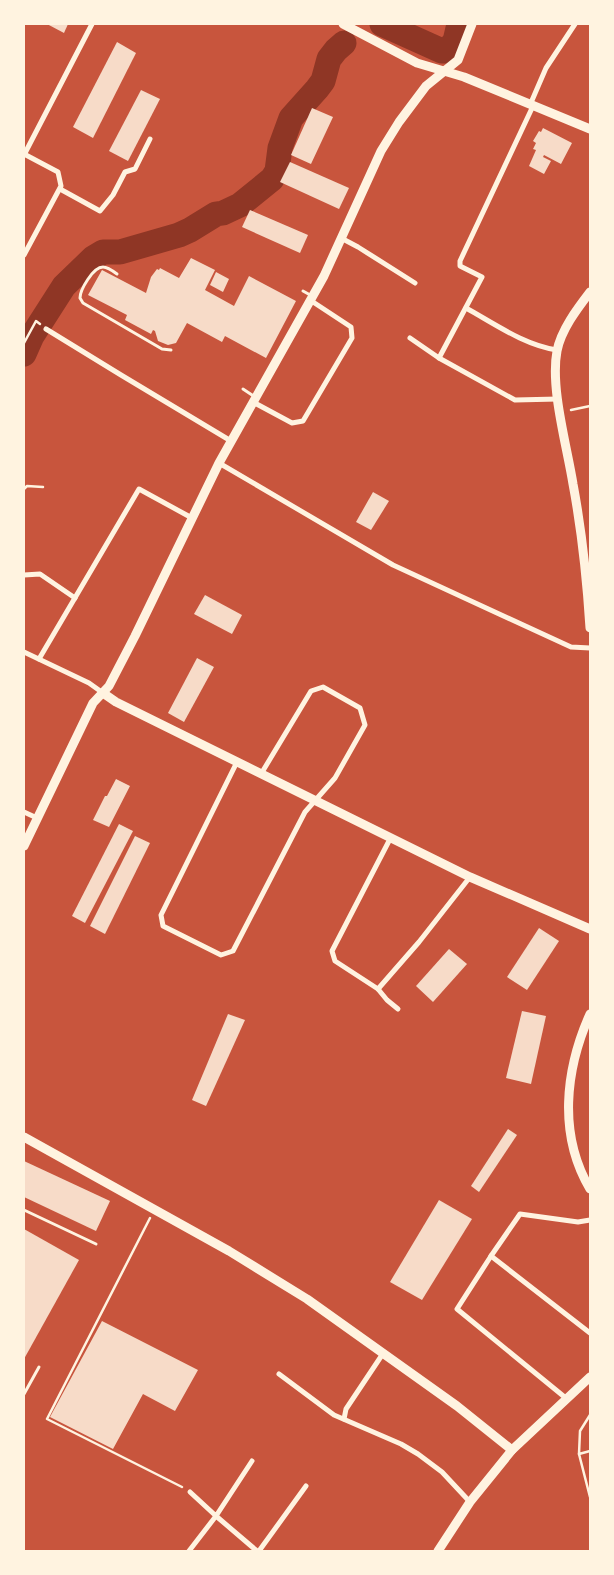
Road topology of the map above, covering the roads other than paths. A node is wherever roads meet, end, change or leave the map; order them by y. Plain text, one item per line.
1 (92, 24) edge
2 (343, 24) edge
3 (472, 24) edge
4 (575, 24) edge
5 (445, 72) junction
6 (532, 106) junction
7 (590, 129) edge
8 (150, 139) dead end
9 (24, 155) edge
10 (60, 189) junction
11 (341, 238) junction
12 (24, 255) edge
13 (117, 274) dead end
14 (415, 283) dead end
15 (303, 291) dead end
16 (590, 292) edge
17 (311, 298) junction
18 (466, 308) junction
19 (46, 329) dead end
20 (410, 338) dead end
21 (171, 350) dead end
22 (557, 350) junction
23 (440, 358) junction
24 (243, 389) dead end
25 (558, 399) junction
26 (254, 400) junction
27 (231, 441) junction
28 (219, 463) junction
29 (192, 518) junction
30 (24, 575) edge
31 (75, 598) junction
32 (590, 628) edge
33 (590, 648) edge
34 (24, 652) edge
35 (39, 659) junction
36 (103, 693) junction
37 (237, 762) junction
38 (261, 774) junction
39 (314, 801) junction
40 (24, 812) edge
41 (37, 818) junction
42 (390, 838) junction
43 (24, 846) edge
44 (470, 877) junction
45 (590, 929) edge
46 (378, 989) junction
47 (398, 1009) dead end
48 (590, 1014) edge
49 (24, 1137) edge
50 (590, 1189) edge
51 (24, 1210) edge
52 (590, 1220) edge
53 (96, 1244) dead end
54 (491, 1256) junction
55 (590, 1334) edge
56 (384, 1352) junction
57 (39, 1367) dead end
58 (279, 1374) dead end
59 (590, 1377) edge
60 (24, 1394) edge
61 (567, 1399) junction
62 (344, 1418) junction
63 (512, 1450) junction
64 (252, 1461) dead end
65 (306, 1486) dead end
66 (190, 1492) road end
67 (470, 1502) junction
68 (216, 1516) junction
69 (189, 1551) edge
70 (258, 1551) edge
71 (438, 1551) edge

1 - 9 street
2 - 5 street
3 - 5 street
4 - 6 street
5 - 6 street
5 - 11 street
6 - 7 street
6 - 18 street
8 - 10 street
9 - 10 street
10 - 12 street
11 - 14 street
11 - 17 street
13 - 21 lane
15 - 17 lane
16 - 22 street
17 - 26 street
17 - 26 street
18 - 22 street
18 - 23 street
19 - 27 street
20 - 23 street
22 - 25 street
23 - 25 street
24 - 26 lane
25 - 32 street
26 - 27 street
27 - 28 street
28 - 29 street
28 - 33 street
29 - 31 street
29 - 36 street
30 - 31 street
31 - 35 street
34 - 35 street
35 - 36 street
36 - 37 street
36 - 41 street
37 - 38 street
37 - 39 street
38 - 39 street
38 - 39 street
39 - 42 street
40 - 41 street
41 - 43 street
42 - 44 street
42 - 46 street
44 - 45 street
44 - 46 street
46 - 47 street
48 - 50 street
49 - 56 street
51 - 53 lane
52 - 54 street
54 - 55 street
54 - 61 street
56 - 62 street
56 - 63 street
57 - 60 lane
58 - 62 street
59 - 61 street
61 - 63 street
62 - 67 street
63 - 67 street
64 - 68 street
65 - 70 street
66 - 68 street
67 - 71 street
68 - 69 street
68 - 70 street

